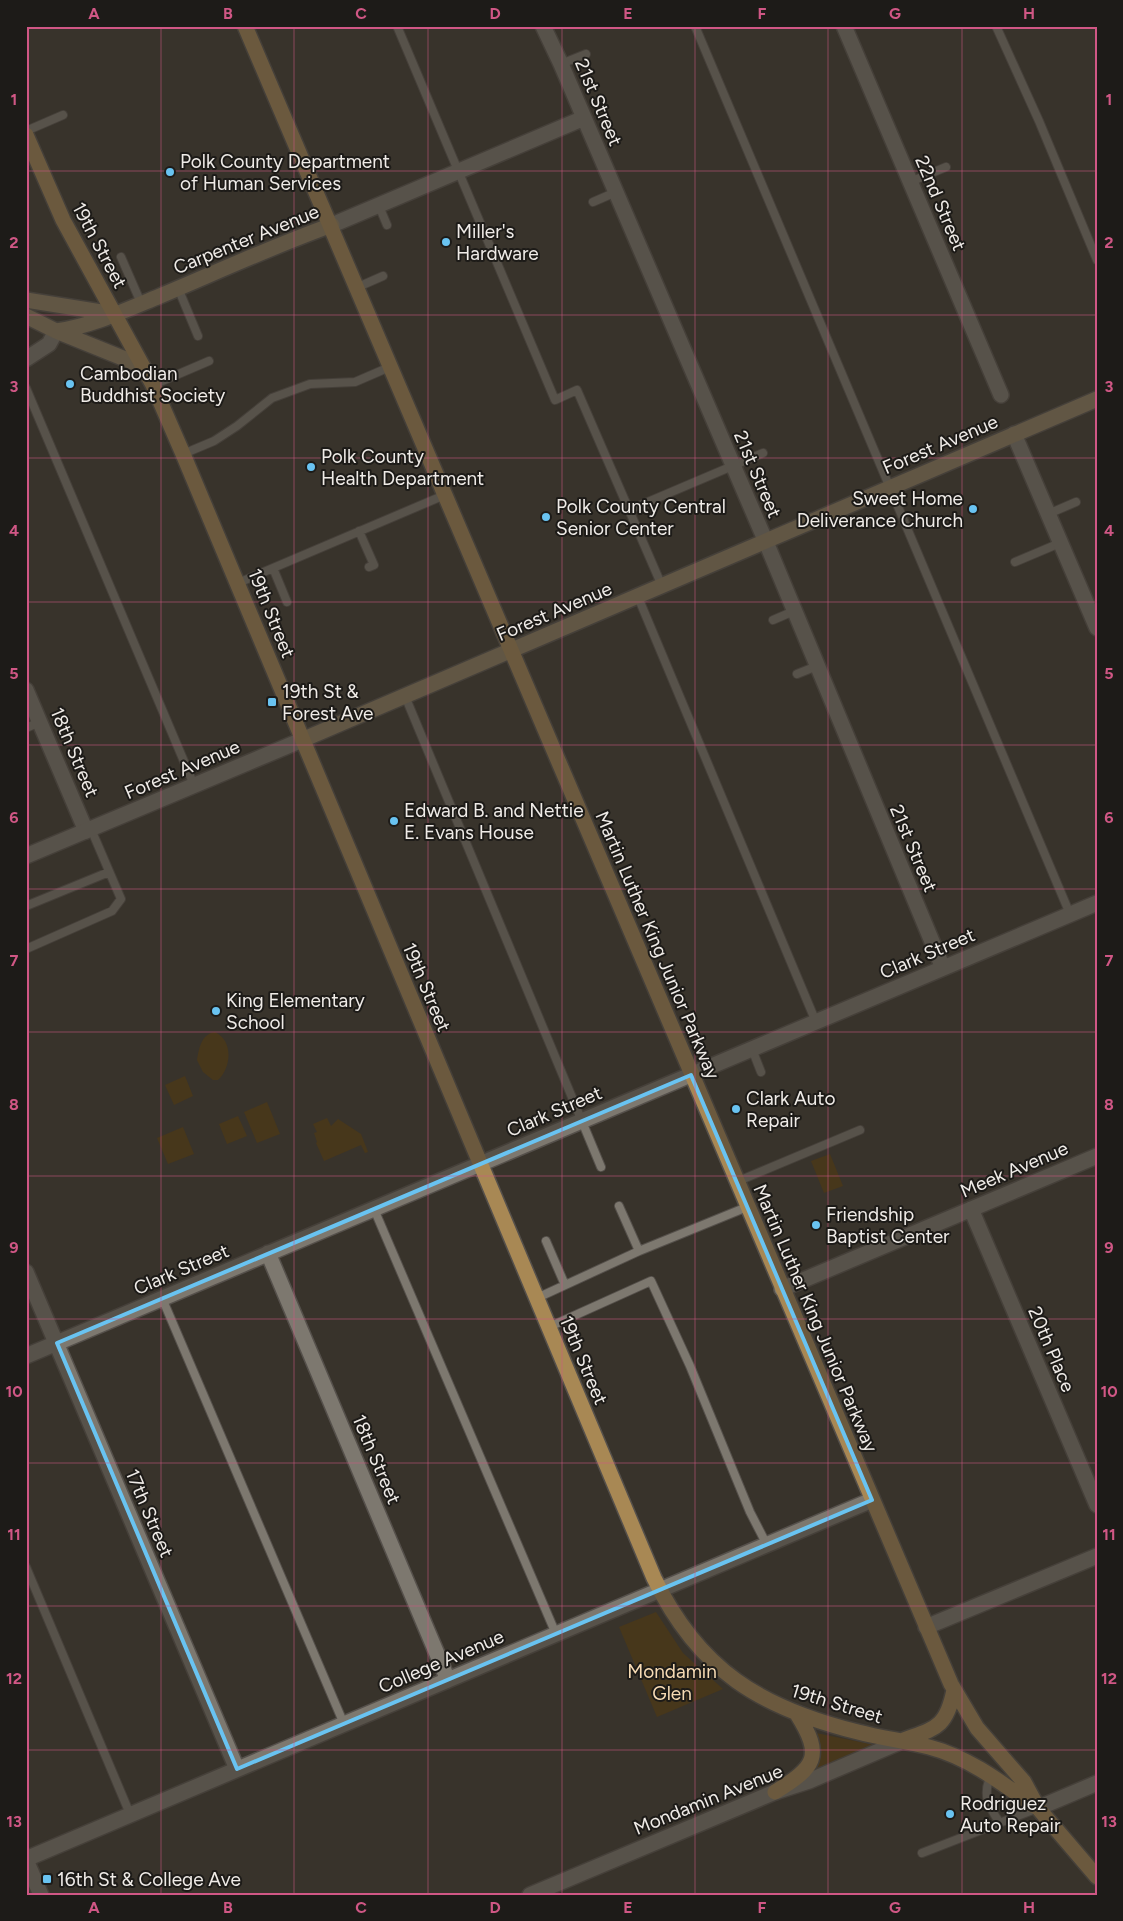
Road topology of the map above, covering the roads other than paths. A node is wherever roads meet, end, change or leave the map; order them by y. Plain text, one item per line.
1 (245, 26) edge
2 (397, 26) edge
3 (542, 26) edge
4 (695, 26) edge
5 (844, 26) edge
6 (996, 26) edge
7 (586, 54) dead end
8 (561, 64) junction
9 (62, 115) dead end
10 (584, 118) junction
11 (26, 133) edge
12 (946, 167) dead end
13 (459, 172) junction
14 (910, 182) junction
15 (616, 192) junction
16 (593, 202) dead end
17 (379, 206) junction
18 (387, 225) dead end
19 (332, 226) junction
20 (121, 257) dead end
21 (1097, 260) edge
22 (383, 276) dead end
23 (358, 287) junction
24 (178, 288) junction
25 (26, 300) edge
26 (141, 303) junction
27 (115, 314) junction
28 (26, 316) edge
29 (56, 331) junction
30 (198, 336) dead end
31 (26, 359) edge
32 (209, 361) dead end
33 (140, 364) junction
34 (392, 366) junction
35 (153, 385) junction
36 (26, 388) edge
37 (1001, 394) dead end
38 (1097, 398) edge
39 (1014, 434) junction
40 (763, 453) dead end
41 (183, 454) junction
42 (732, 467) junction
43 (890, 487) junction
44 (447, 494) junction
45 (1076, 502) dead end
46 (629, 510) junction
47 (1048, 514) junction
48 (359, 531) junction
49 (766, 542) junction
50 (1060, 543) junction
51 (1015, 562) dead end
52 (369, 567) dead end
53 (273, 568) junction
54 (238, 583) junction
55 (662, 586) junction
56 (638, 597) junction
57 (287, 602) dead end
58 (794, 611) junction
59 (773, 620) dead end
60 (1097, 628) edge
61 (513, 650) junction
62 (817, 666) junction
63 (797, 674) dead end
64 (26, 690) edge
65 (405, 696) junction
66 (699, 715) dead end
67 (690, 719) junction
68 (33, 725) edge
69 (302, 740) junction
70 (194, 785) junction
71 (89, 830) junction
72 (26, 856) edge
73 (109, 872) junction
74 (1097, 903) edge
75 (26, 906) edge
76 (1070, 914) junction
77 (26, 949) edge
78 (943, 968) junction
79 (816, 1022) junction
80 (752, 1049) junction
81 (761, 1072) dead end
82 (691, 1075) junction
83 (581, 1121) junction
84 (860, 1130) dead end
85 (1097, 1156) edge
86 (480, 1164) junction
87 (601, 1167) dead end
88 (736, 1182) junction
89 (619, 1206) dead end
90 (747, 1207) junction
91 (374, 1209) junction
92 (971, 1209) junction
93 (546, 1241) dead end
94 (639, 1252) junction
95 (268, 1254) junction
96 (26, 1272) edge
97 (565, 1285) junction
98 (782, 1289) junction
99 (162, 1298) junction
100 (537, 1298) junction
101 (548, 1327) junction
102 (57, 1343) junction
103 (26, 1356) edge
104 (872, 1500) junction
105 (1097, 1505) edge
106 (767, 1545) junction
107 (1097, 1556) edge
108 (26, 1567) edge
109 (660, 1590) junction
110 (926, 1627) junction
111 (556, 1634) junction
112 (448, 1680) junction
113 (954, 1690) junction
114 (797, 1714) junction
115 (344, 1724) junction
116 (900, 1742) junction
117 (237, 1769) junction
118 (991, 1775) junction
119 (1097, 1782) edge
120 (775, 1792) junction
121 (1038, 1808) junction
122 (130, 1814) junction
123 (1000, 1822) junction
124 (922, 1854) dead end
125 (26, 1859) edge
126 (1097, 1877) edge
127 (41, 1895) edge
128 (530, 1895) edge

1 - 19 main road, Martin Luther King Junior Parkway
2 - 13 lane
3 - 8 street, 21st Street
4 - 43 lane
5 - 14 street, 22nd Street
6 - 21 lane
7 - 8 lane
8 - 10 street, 21st Street
9 - 11 lane
10 - 13 street, Carpenter Avenue
10 - 15 street, 21st Street
11 - 27 main road, 19th Street
12 - 14 lane
13 - 17 street, Carpenter Avenue
13 - 46 lane
14 - 37 street, 22nd Street
15 - 16 lane
15 - 42 street, 21st Street
17 - 18 lane
17 - 19 street, Carpenter Avenue
19 - 23 main road, Martin Luther King Junior Parkway
19 - 24 main road, Carpenter Avenue
20 - 26 lane
22 - 23 lane
23 - 34 main road, Martin Luther King Junior Parkway
24 - 26 main road, Carpenter Avenue
24 - 30 lane
25 - 27 main road
26 - 27 main road, Carpenter Avenue
27 - 29 main road, Carpenter Avenue
27 - 33 main road, 19th Street
28 - 29 main road
29 - 31 street
29 - 33 main road
32 - 35 lane
33 - 35 main road, 19th Street
34 - 41 lane
34 - 44 main road, Martin Luther King Junior Parkway
35 - 41 main road, 19th Street
36 - 70 lane
38 - 39 main road, Forest Avenue
39 - 43 main road, Forest Avenue
39 - 47 street
40 - 42 lane
41 - 54 main road, 19th Street
42 - 46 lane
42 - 49 street, 21st Street
43 - 49 main road, Forest Avenue
43 - 76 lane
44 - 48 lane
44 - 61 main road, Martin Luther King Junior Parkway
45 - 47 lane
46 - 55 lane
47 - 50 street
48 - 52 lane
48 - 53 lane
49 - 55 main road, Forest Avenue
49 - 58 street, 21st Street
50 - 51 lane
50 - 60 street
53 - 54 lane
53 - 57 lane
54 - 69 main road, 19th Street
55 - 56 main road, Forest Avenue
56 - 61 main road, Forest Avenue
56 - 67 lane
58 - 59 lane
58 - 62 street, 21st Street
61 - 65 main road, Forest Avenue
61 - 82 main road, Martin Luther King Junior Parkway
62 - 63 lane
62 - 78 street, 21st Street
64 - 68 street, 18th Street
65 - 69 main road, Forest Avenue
65 - 83 lane
66 - 67 lane
67 - 79 lane
68 - 71 street, 18th Street
69 - 70 street, Forest Avenue
69 - 86 main road, 19th Street
70 - 71 street, Forest Avenue
71 - 72 street, Forest Avenue
71 - 73 lane
73 - 75 lane
73 - 77 lane
74 - 76 street, Clark Street
76 - 78 street, Clark Street
78 - 79 street, Clark Street
79 - 80 street, Clark Street
80 - 81 lane
80 - 82 street, Clark Street
82 - 83 street, Clark Street
82 - 88 main road, Martin Luther King Junior Parkway
83 - 86 street, Clark Street
83 - 87 lane
84 - 88 lane
85 - 92 street, Meek Avenue
86 - 91 street, Clark Street
86 - 100 main road, 19th Street
88 - 90 main road, Martin Luther King Junior Parkway
89 - 94 lane
90 - 94 lane
90 - 98 main road, Martin Luther King Junior Parkway
91 - 95 street, Clark Street
91 - 111 lane
92 - 98 street, Meek Avenue
92 - 105 street, 20th Place
93 - 97 lane
94 - 97 lane
95 - 99 street, Clark Street
95 - 112 street, 18th Street
96 - 102 street, 17th Street
97 - 100 lane
98 - 104 main road, Martin Luther King Junior Parkway
99 - 102 street, Clark Street
99 - 115 lane
100 - 101 main road, 19th Street
101 - 106 lane
101 - 109 main road, 19th Street
102 - 103 street, Clark Street
102 - 117 street, 17th Street
104 - 106 street, College Avenue
104 - 110 main road, Martin Luther King Junior Parkway
106 - 109 street, College Avenue
107 - 110 street
108 - 122 lane
109 - 111 street, College Avenue
109 - 114 main road, 19th Street
110 - 113 main road, Martin Luther King Junior Parkway
111 - 112 street, College Avenue
112 - 115 street, College Avenue
113 - 116 main road
113 - 121 main road, Martin Luther King Junior Parkway
114 - 116 main road, 19th Street
114 - 120 main road
115 - 117 street, College Avenue
116 - 118 main road, Martin Luther King Junior Parkway
116 - 120 street, Mondamin Avenue
117 - 122 street, College Avenue
118 - 121 main road, Martin Luther King Junior Parkway
118 - 123 lane
119 - 121 street
120 - 128 street, Mondamin Avenue
121 - 123 lane
121 - 126 main road, Martin Luther King Junior Parkway
122 - 125 street, College Avenue
123 - 124 lane
125 - 127 street

